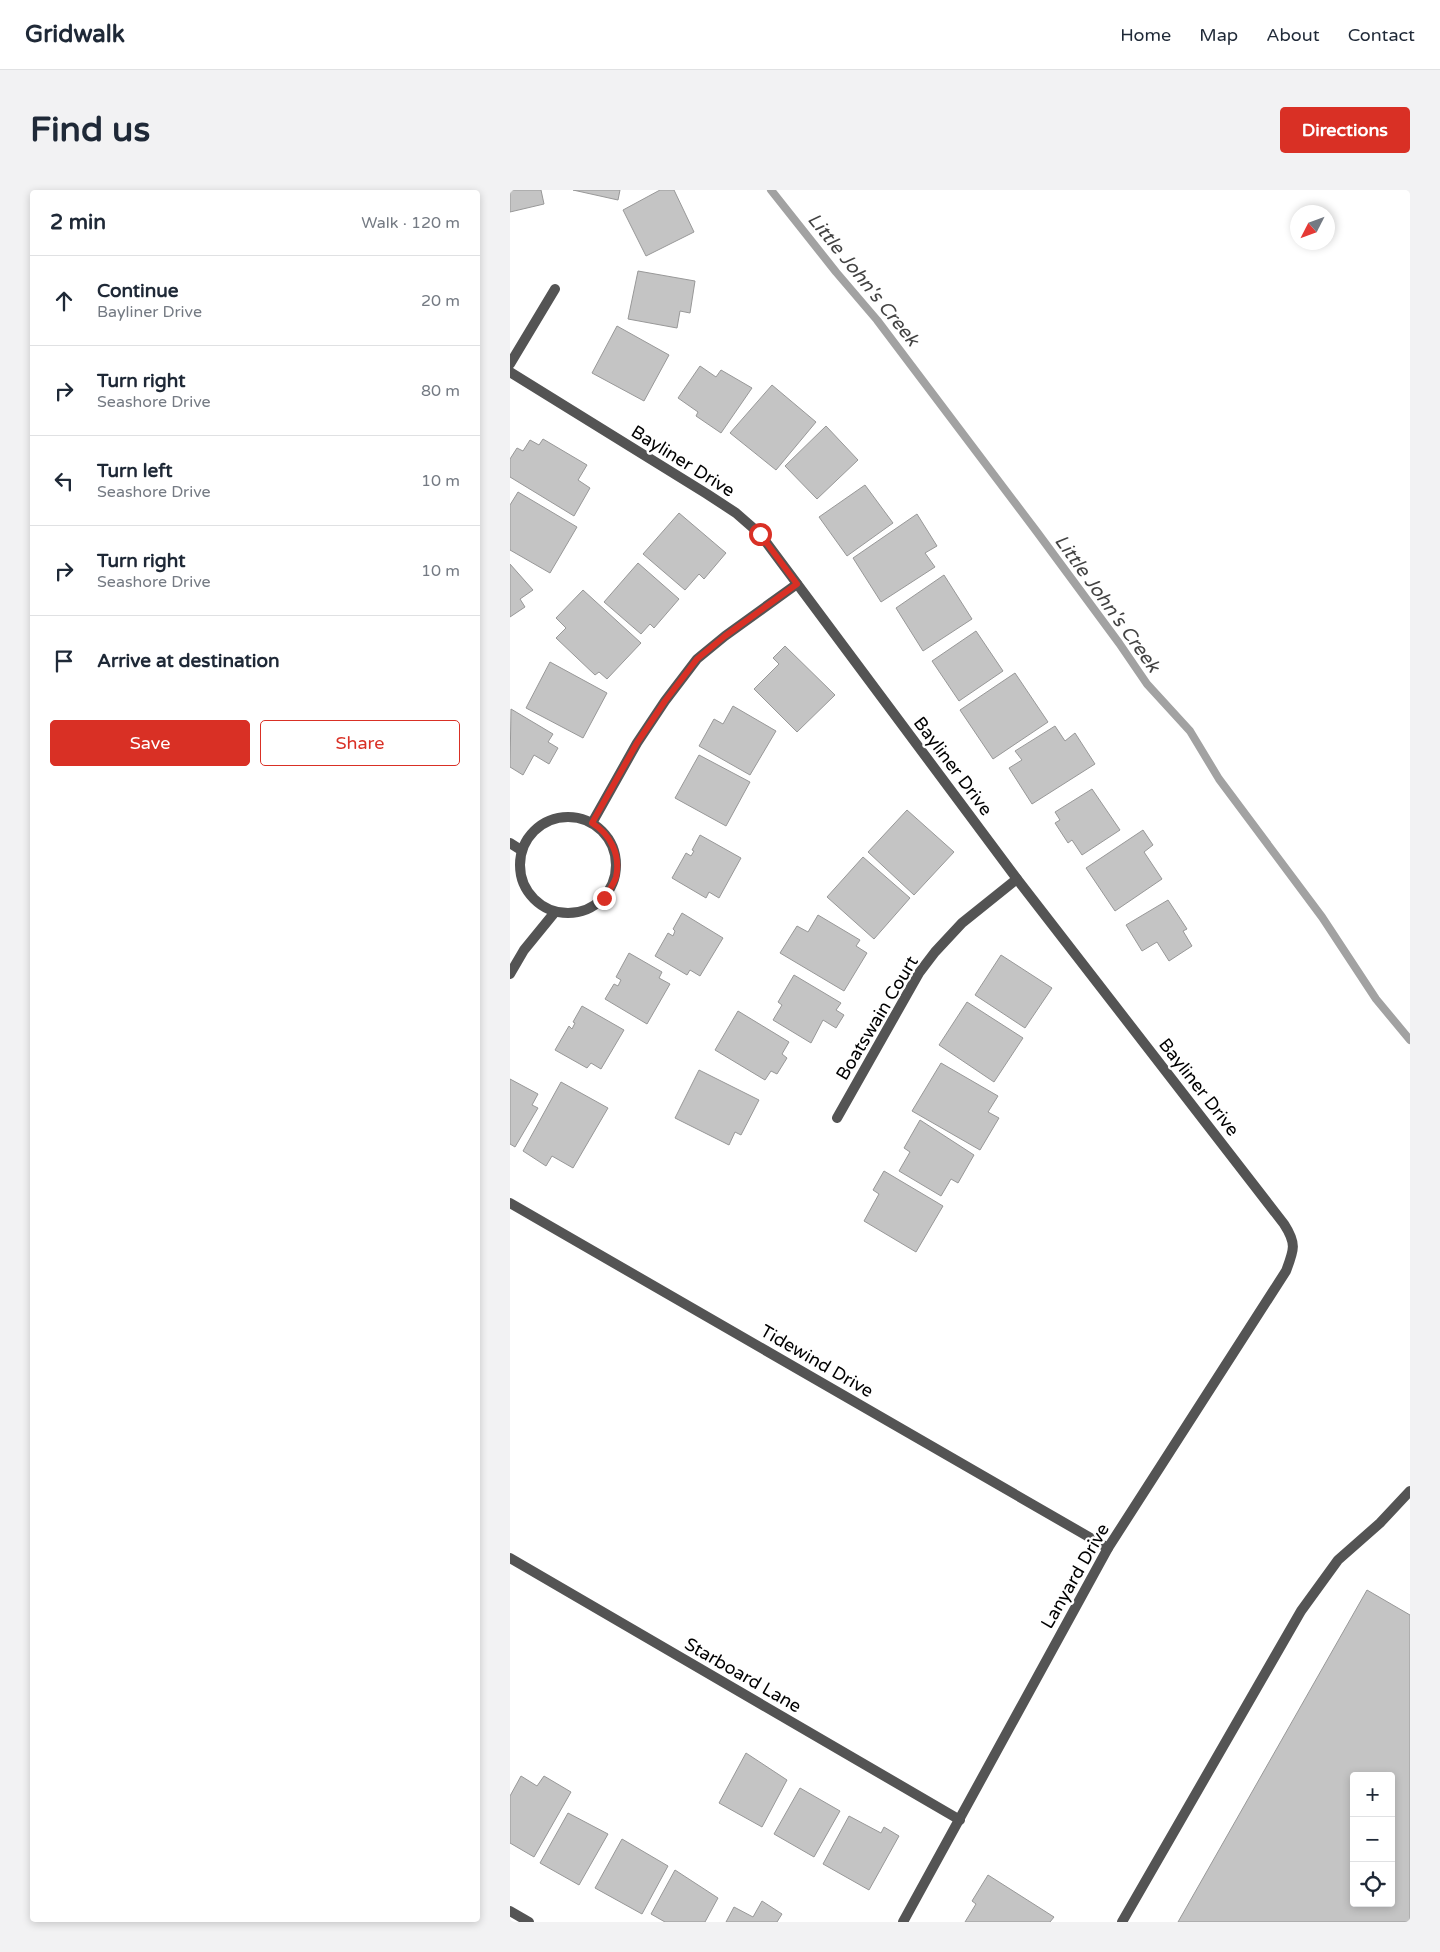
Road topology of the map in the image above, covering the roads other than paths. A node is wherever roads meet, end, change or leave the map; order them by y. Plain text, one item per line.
1 (555, 289) dead end
2 (510, 364) edge
3 (510, 372) edge
4 (797, 584) junction
5 (592, 823) junction
6 (510, 843) edge
7 (521, 850) junction
8 (1017, 879) junction
9 (555, 912) junction
10 (510, 974) edge
11 (837, 1118) dead end
12 (510, 1203) edge
13 (1292, 1255) joint
14 (1410, 1491) edge
15 (1108, 1548) junction
16 (510, 1558) edge
17 (960, 1820) junction
18 (510, 1911) edge
19 (530, 1922) edge
20 (903, 1922) edge
21 (1122, 1922) edge

1 - 2 street
3 - 4 street, Bayliner Drive
4 - 5 street
4 - 8 street, Bayliner Drive
5 - 7 street
5 - 9 street
6 - 7 street
7 - 9 street
8 - 11 street, Boatswain Court
8 - 13 street, Bayliner Drive
9 - 10 street
12 - 15 street, Tidewind Drive
13 - 15 street, Lanyard Drive
14 - 21 street
15 - 17 street, Lanyard Drive
16 - 17 street, Starboard Lane
17 - 20 street, Lanyard Drive
18 - 19 street

